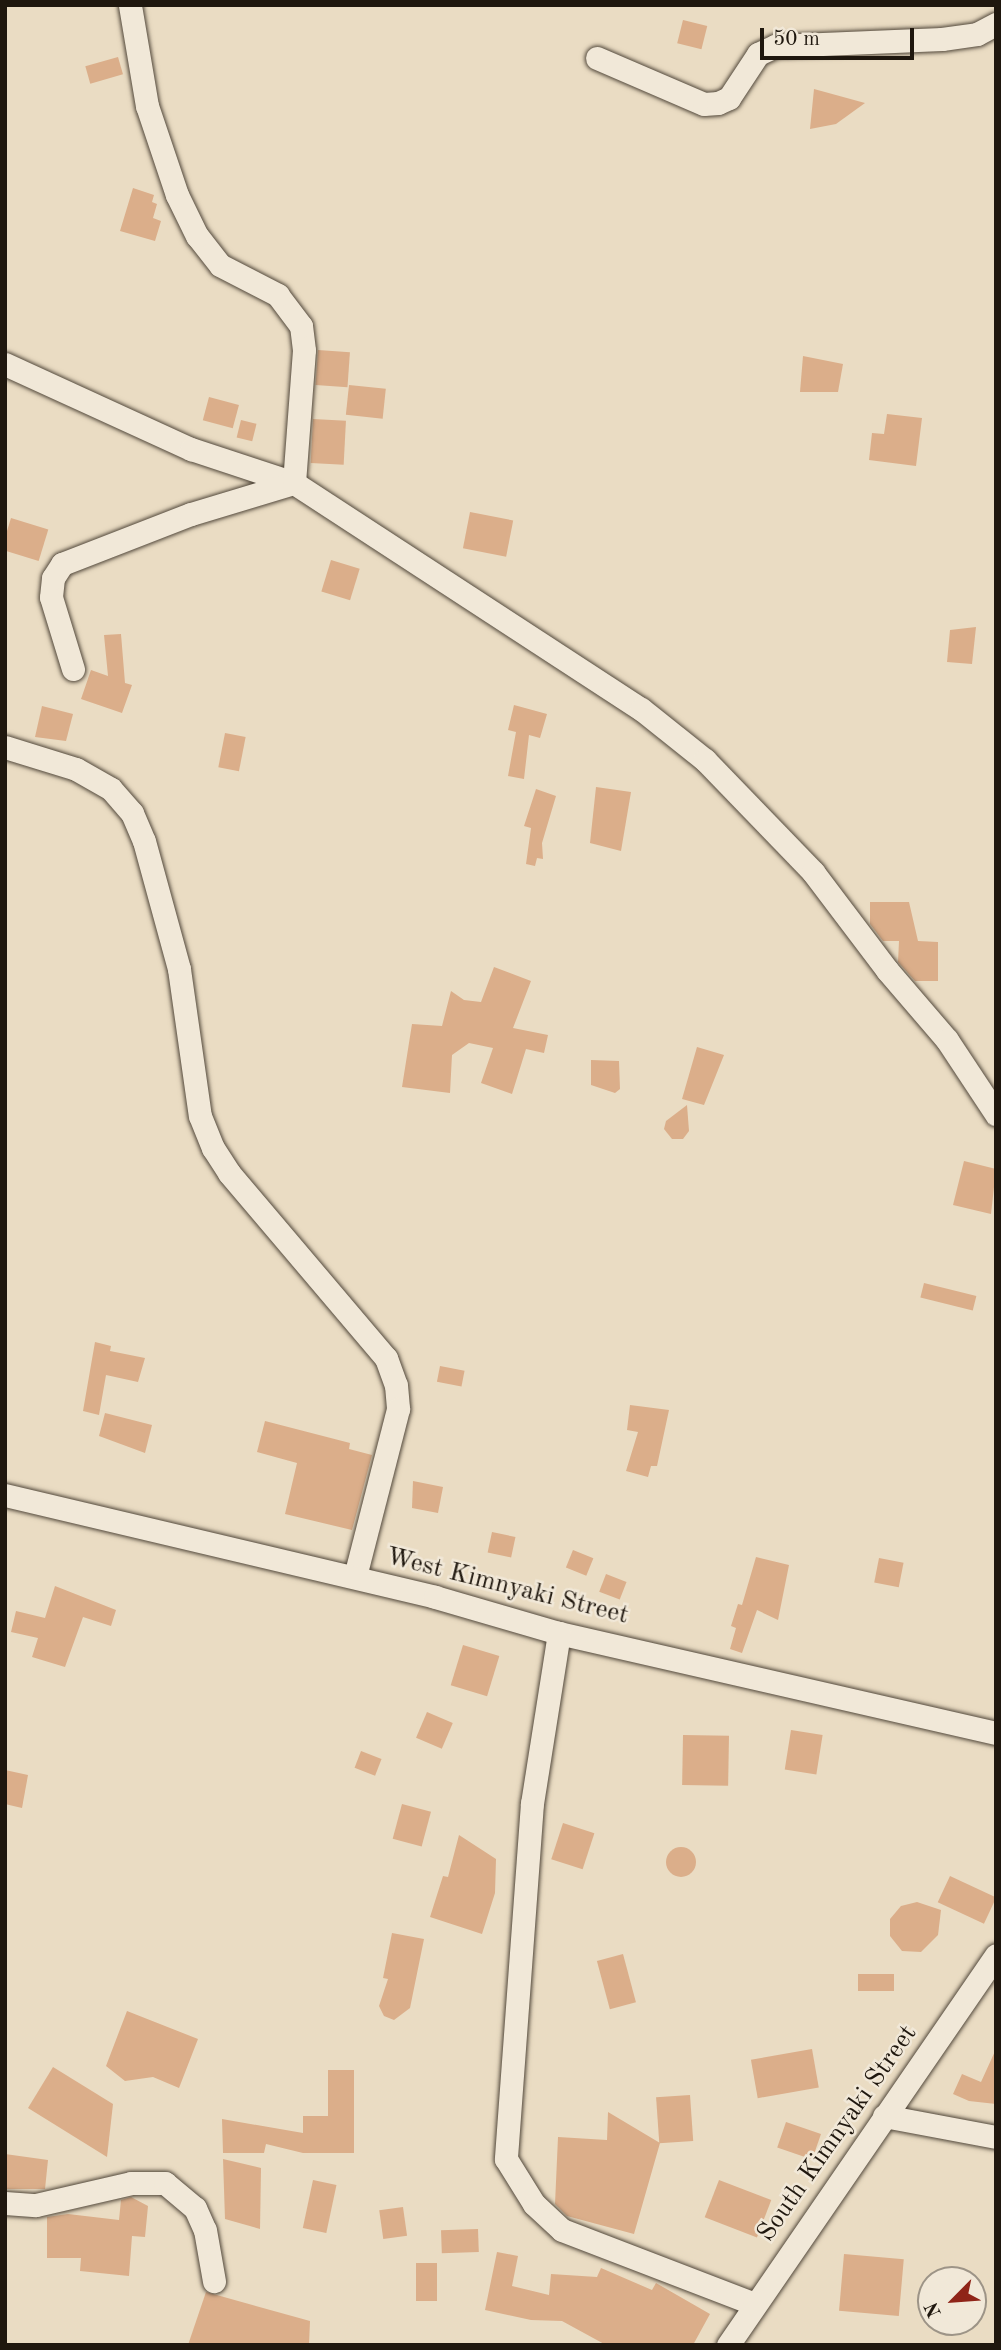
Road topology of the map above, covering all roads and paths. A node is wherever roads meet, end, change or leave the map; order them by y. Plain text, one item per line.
1 (130, 5) edge
2 (996, 24) edge
3 (597, 58) dead end
4 (5, 364) edge
5 (294, 483) junction
6 (73, 669) dead end
7 (5, 747) edge
8 (996, 1114) edge
9 (5, 1495) edge
10 (355, 1577) junction
11 (559, 1633) junction
12 (996, 1733) edge
13 (996, 1955) edge
14 (884, 2116) junction
15 (996, 2137) edge
16 (5, 2203) edge
17 (215, 2281) dead end
18 (755, 2304) junction
19 (728, 2345) edge

1 - 5 street
2 - 3 street
4 - 5 street
5 - 6 street
5 - 8 street
7 - 10 street
9 - 10 street, West Kimnyaki Street
10 - 11 street, West Kimnyaki Street
11 - 12 street, West Kimnyaki Street
11 - 18 street
13 - 14 street, South Kimnyaki Street
14 - 15 street
14 - 18 street, South Kimnyaki Street
16 - 17 street
18 - 19 street, South Kimnyaki Street

